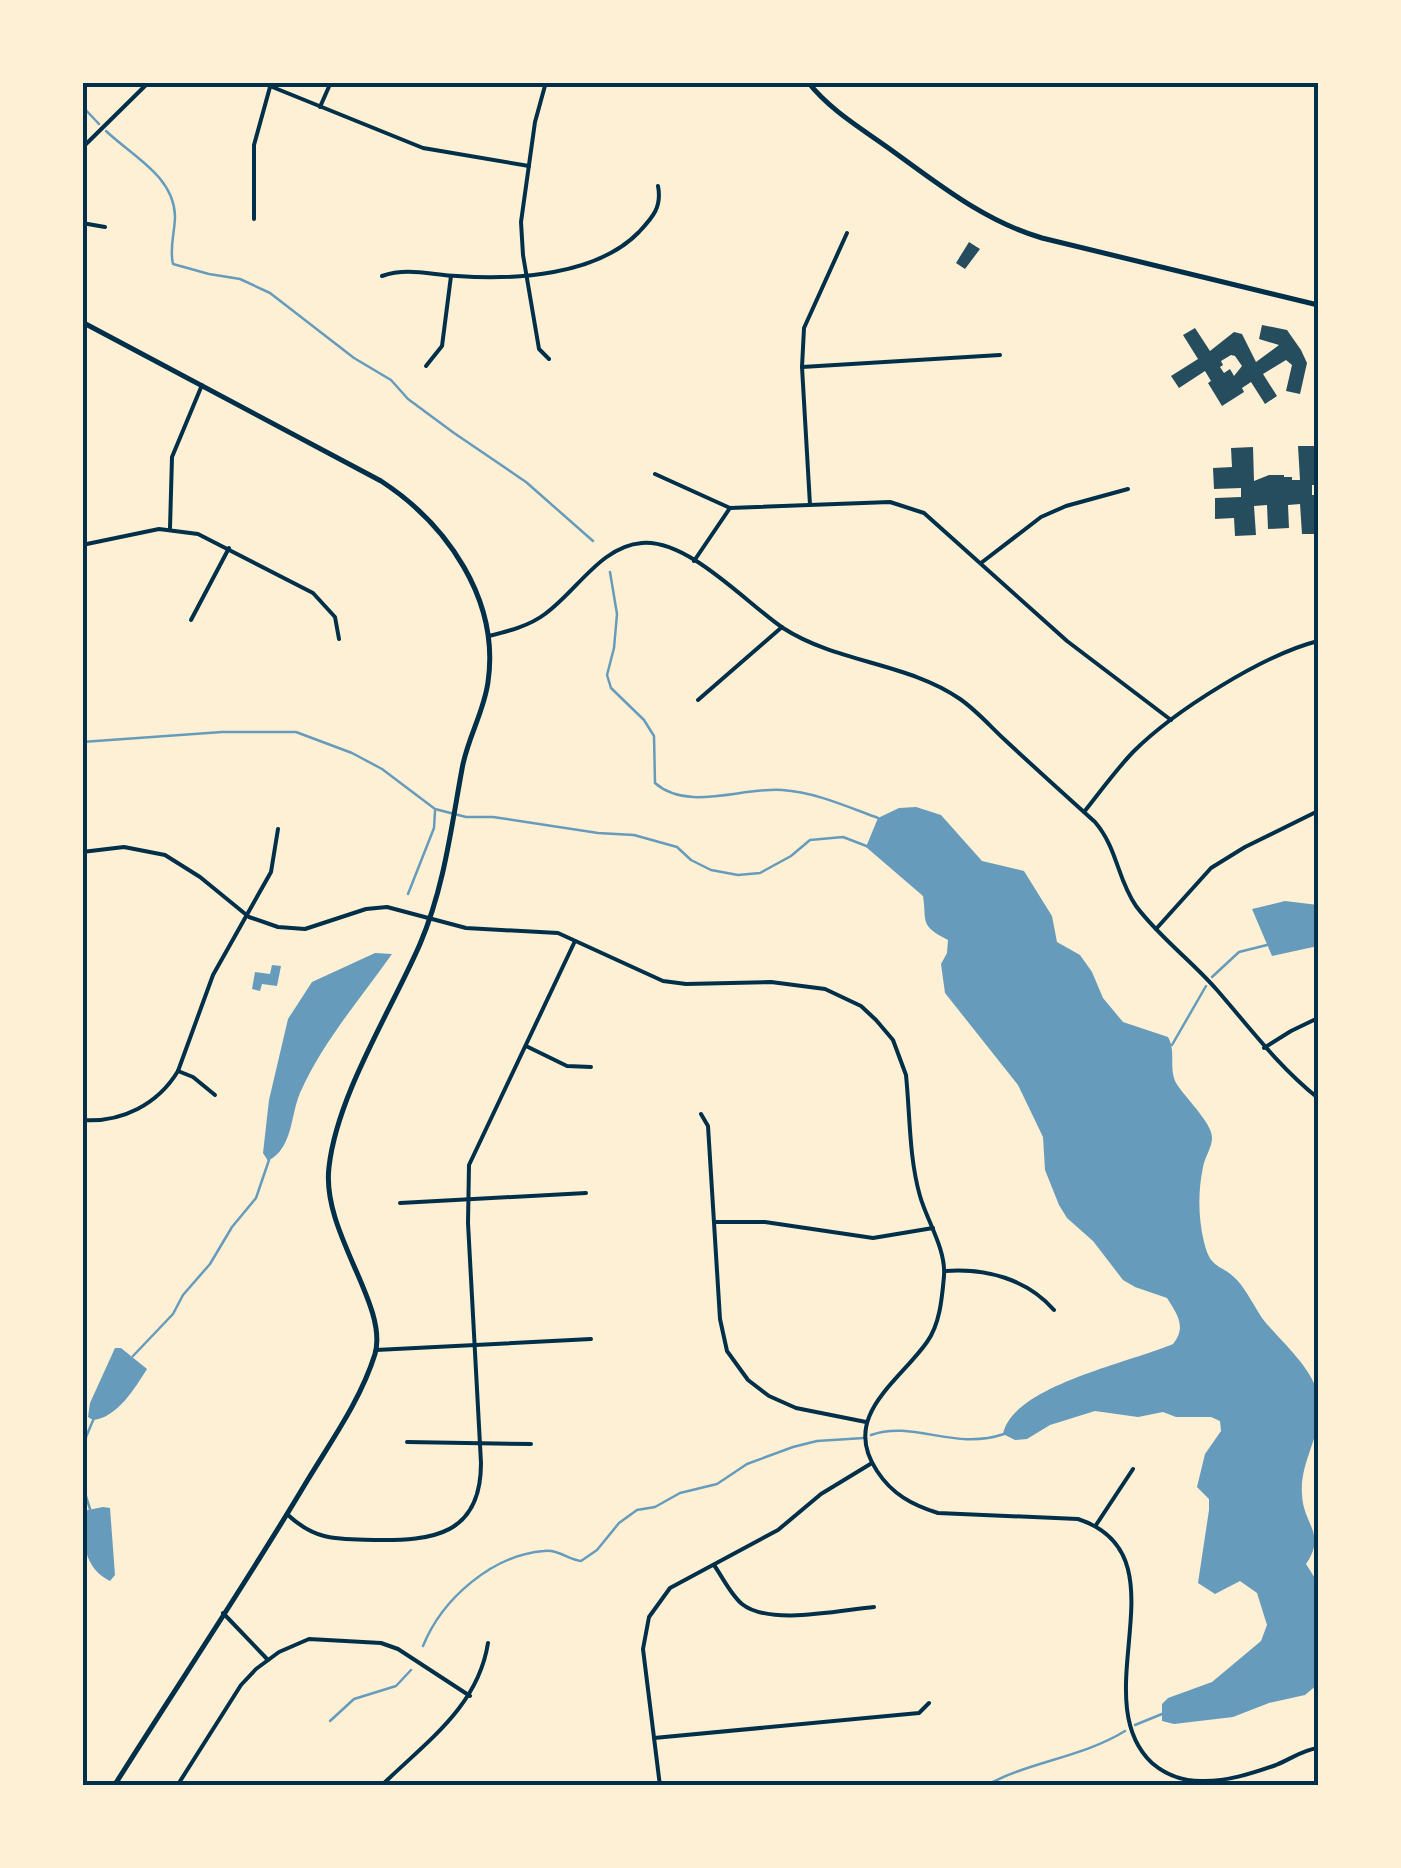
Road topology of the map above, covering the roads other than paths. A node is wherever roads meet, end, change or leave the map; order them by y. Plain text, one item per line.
1 (148, 82) edge
2 (260, 82) edge
3 (331, 82) edge
4 (546, 82) edge
5 (808, 82) edge
6 (270, 88) junction
7 (320, 107) junction
8 (82, 148) edge
9 (528, 166) junction
10 (658, 186) dead end
11 (254, 219) dead end
12 (82, 223) edge
13 (105, 227) dead end
14 (846, 233) dead end
15 (526, 275) junction
16 (382, 276) dead end
17 (450, 276) junction
18 (1318, 305) edge
19 (82, 322) edge
20 (1000, 355) dead end
21 (550, 359) dead end
22 (426, 366) dead end
23 (802, 367) junction
24 (202, 386) junction
25 (655, 474) dead end
26 (1128, 490) dead end
27 (810, 506) junction
28 (730, 508) junction
29 (170, 528) junction
30 (82, 545) edge
31 (229, 548) junction
32 (694, 560) junction
33 (981, 563) junction
34 (190, 620) dead end
35 (782, 627) junction
36 (489, 636) junction
37 (338, 638) dead end
38 (1318, 641) edge
39 (698, 700) dead end
40 (1171, 720) junction
41 (1318, 811) edge
42 (1084, 812) junction
43 (278, 829) dead end
44 (82, 852) edge
45 (248, 916) junction
46 (430, 918) junction
47 (1156, 929) junction
48 (575, 941) junction
49 (1318, 1018) edge
50 (526, 1046) junction
51 (1264, 1048) junction
52 (591, 1067) dead end
53 (178, 1071) junction
54 (215, 1095) dead end
55 (1318, 1098) edge
56 (701, 1114) dead end
57 (82, 1120) edge
58 (586, 1193) dead end
59 (467, 1199) junction
60 (400, 1204) dead end
61 (716, 1222) junction
62 (933, 1228) junction
63 (944, 1271) junction
64 (1054, 1310) dead end
65 (591, 1340) dead end
66 (474, 1345) junction
67 (376, 1350) junction
68 (866, 1422) junction
69 (407, 1442) dead end
70 (480, 1442) junction
71 (531, 1444) dead end
72 (872, 1463) junction
73 (1133, 1469) dead end
74 (287, 1514) junction
75 (1096, 1525) junction
76 (714, 1566) junction
77 (874, 1607) dead end
78 (223, 1613) junction
79 (488, 1642) dead end
80 (268, 1660) junction
81 (470, 1696) junction
82 (929, 1704) dead end
83 (654, 1738) junction
84 (1318, 1741) edge
85 (1318, 1748) edge
86 (114, 1786) edge
87 (178, 1786) edge
88 (381, 1786) edge
89 (660, 1786) edge

1 - 8 street
2 - 6 street
3 - 7 street
4 - 9 street
5 - 18 main road
6 - 7 street
6 - 11 street
7 - 9 street
9 - 15 street
10 - 15 street
12 - 13 street
14 - 23 street
15 - 17 street
15 - 21 street
16 - 17 street
17 - 22 street
19 - 24 main road
20 - 23 street
23 - 27 street
24 - 29 street
24 - 36 main road
25 - 28 street
26 - 33 street
27 - 28 street
27 - 33 street
28 - 32 street
29 - 30 street
29 - 31 street
31 - 34 street
31 - 37 street
32 - 35 street
32 - 36 street
33 - 40 street
35 - 39 street
35 - 42 street
36 - 46 main road
38 - 40 street
40 - 42 street
41 - 47 street
42 - 47 street
43 - 45 street
44 - 45 street
45 - 46 street
45 - 53 street
46 - 48 street
46 - 67 main road
47 - 51 street
48 - 50 street
48 - 62 street
49 - 51 street
50 - 52 street
50 - 59 street
51 - 55 street
53 - 54 street
53 - 57 street
56 - 61 street
58 - 59 street
59 - 60 street
59 - 66 street
61 - 62 street
61 - 68 street
62 - 63 street
63 - 64 street
63 - 68 street
65 - 66 street
66 - 67 street
66 - 70 street
67 - 74 main road
68 - 72 street
69 - 70 street
70 - 71 street
70 - 74 street
72 - 75 street
72 - 76 street
73 - 75 street
74 - 78 main road
75 - 85 street
76 - 77 street
76 - 83 street
78 - 80 street
78 - 86 main road
79 - 81 street
80 - 81 street
80 - 87 street
81 - 88 street
82 - 83 street
83 - 89 street
84 - 85 street

